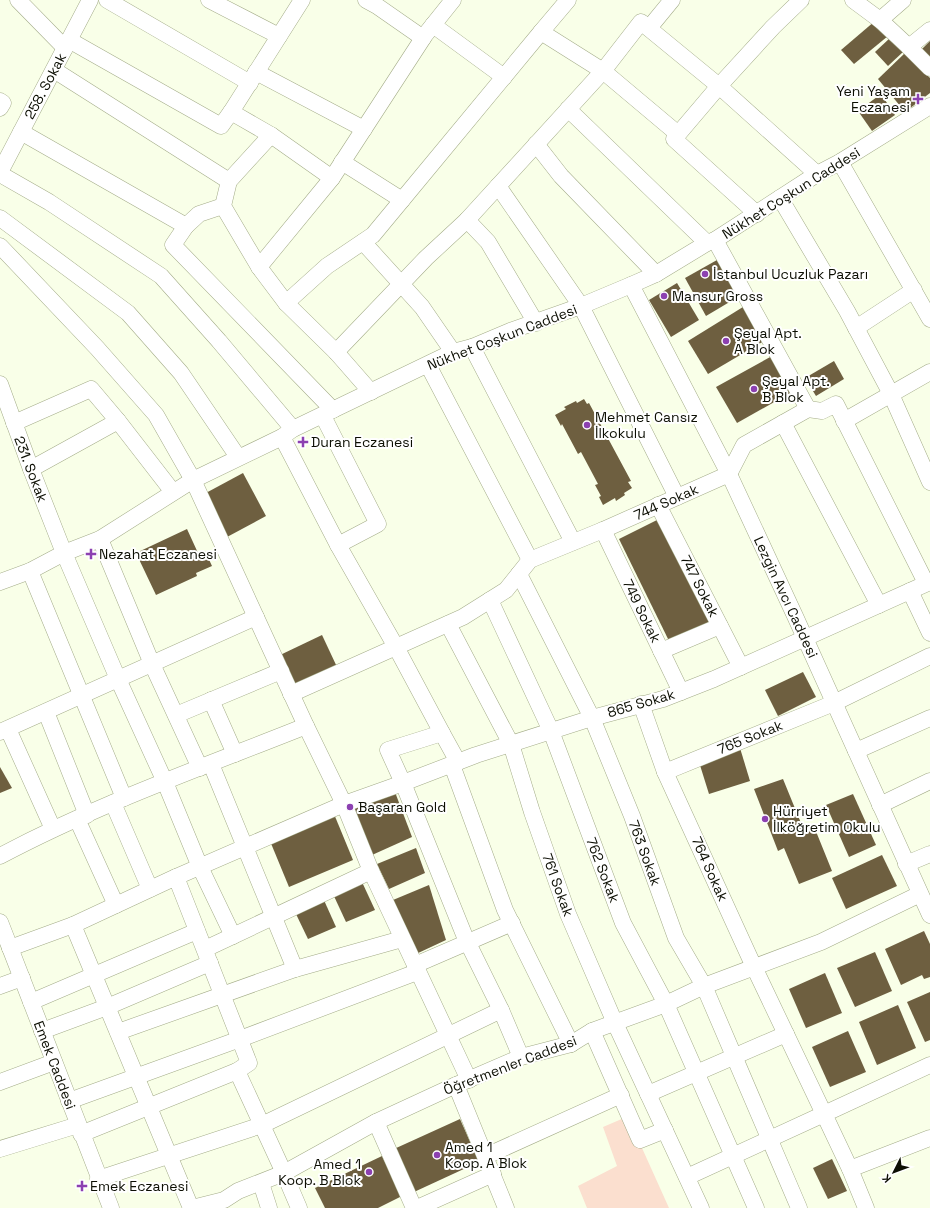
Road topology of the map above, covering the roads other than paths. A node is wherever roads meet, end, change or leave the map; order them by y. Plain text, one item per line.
1 (18, 0) edge
2 (90, 0) edge
3 (107, 0) edge
4 (209, 0) edge
5 (366, 0) edge
6 (452, 0) edge
7 (568, 0) edge
8 (672, 0) edge
9 (852, 0) edge
10 (903, 0) edge
11 (297, 2) edge
12 (790, 3) edge
13 (880, 20) junction
14 (433, 24) junction
15 (649, 28) junction
16 (930, 30) edge
17 (541, 32) junction
18 (279, 36) junction
19 (423, 38) junction
20 (67, 44) junction
21 (909, 47) junction
22 (930, 68) edge
23 (54, 70) junction
24 (603, 71) junction
25 (504, 77) junction
26 (253, 78) junction
27 (719, 86) junction
28 (0, 101) edge
29 (930, 106) edge
30 (0, 108) edge
31 (568, 109) junction
32 (231, 112) junction
33 (364, 129) junction
34 (21, 132) junction
35 (678, 134) junction
36 (271, 135) junction
37 (536, 144) junction
38 (342, 162) junction
39 (840, 162) junction
40 (0, 173) edge
41 (817, 174) junction
42 (332, 178) junction
43 (229, 181) junction
44 (498, 186) junction
45 (780, 198) junction
46 (402, 200) junction
47 (223, 206) junction
48 (757, 214) junction
49 (0, 218) edge
50 (467, 220) junction
51 (186, 226) junction
52 (711, 241) junction
53 (363, 242) junction
54 (0, 246) edge
55 (259, 267) junction
56 (656, 274) junction
57 (401, 285) junction
58 (631, 285) junction
59 (914, 290) junction
60 (286, 303) junction
61 (581, 306) junction
62 (930, 319) edge
63 (536, 322) junction
64 (856, 328) junction
65 (472, 347) junction
66 (336, 352) junction
67 (453, 352) junction
68 (428, 365) junction
69 (930, 372) edge
70 (0, 384) edge
71 (371, 392) junction
72 (892, 395) junction
73 (808, 409) junction
74 (328, 413) junction
75 (118, 421) junction
76 (844, 421) junction
77 (14, 423) junction
78 (783, 423) junction
79 (288, 433) junction
80 (238, 457) junction
81 (31, 469) junction
82 (729, 474) junction
83 (193, 480) junction
84 (930, 482) edge
85 (173, 492) junction
86 (677, 497) junction
87 (658, 505) junction
88 (602, 530) junction
89 (100, 538) junction
90 (573, 542) junction
91 (338, 546) junction
92 (64, 554) junction
93 (530, 560) junction
94 (30, 571) junction
95 (519, 574) junction
96 (0, 582) edge
97 (928, 582) edge
98 (910, 591) junction
99 (490, 600) junction
100 (879, 605) junction
101 (256, 617) junction
102 (448, 624) junction
103 (720, 626) junction
104 (930, 633) edge
105 (805, 638) junction
106 (396, 647) junction
107 (661, 651) junction
108 (930, 656) edge
109 (152, 664) junction
110 (741, 667) junction
111 (280, 671) junction
112 (118, 679) junction
113 (681, 692) junction
114 (291, 694) junction
115 (81, 696) junction
116 (211, 700) junction
117 (834, 703) junction
118 (641, 704) junction
119 (46, 712) junction
120 (176, 715) junction
121 (592, 718) junction
122 (930, 718) edge
123 (306, 726) junction
124 (4, 731) edge
125 (551, 731) junction
126 (442, 734) junction
127 (511, 744) junction
128 (856, 751) junction
129 (235, 754) junction
130 (455, 763) junction
131 (206, 766) junction
132 (665, 772) junction
133 (930, 781) edge
134 (165, 782) junction
135 (403, 784) junction
136 (118, 801) junction
137 (344, 804) junction
138 (880, 805) junction
139 (82, 817) junction
140 (53, 829) junction
141 (246, 847) junction
142 (930, 854) edge
143 (0, 856) edge
144 (906, 864) junction
145 (200, 867) junction
146 (371, 871) junction
147 (176, 877) junction
148 (150, 889) junction
149 (920, 894) junction
150 (116, 905) junction
151 (930, 915) edge
152 (273, 916) junction
153 (0, 922) edge
154 (512, 923) junction
155 (73, 925) junction
156 (197, 931) junction
157 (233, 936) junction
158 (402, 939) junction
159 (6, 943) edge
160 (467, 943) junction
161 (207, 956) junction
162 (754, 967) junction
163 (295, 969) junction
164 (416, 969) junction
165 (94, 975) junction
166 (22, 978) junction
167 (0, 986) edge
168 (704, 986) junction
169 (222, 994) junction
170 (31, 1002) junction
171 (666, 1004) junction
172 (108, 1007) junction
173 (501, 1010) junction
174 (615, 1023) junction
175 (42, 1031) junction
176 (592, 1031) junction
177 (118, 1032) junction
178 (786, 1034) junction
179 (449, 1036) junction
180 (240, 1039) junction
181 (571, 1044) junction
182 (521, 1057) junction
183 (734, 1057) junction
184 (54, 1062) junction
185 (930, 1065) edge
186 (237, 1071) junction
187 (696, 1073) junction
188 (137, 1077) junction
189 (0, 1082) edge
190 (462, 1082) junction
191 (648, 1094) junction
192 (621, 1095) junction
193 (69, 1101) junction
194 (149, 1107) junction
195 (824, 1114) junction
196 (376, 1122) junction
197 (262, 1125) junction
198 (80, 1129) junction
199 (665, 1130) junction
200 (770, 1138) junction
201 (930, 1138) edge
202 (0, 1149) edge
203 (169, 1154) junction
204 (486, 1156) junction
205 (733, 1156) junction
206 (850, 1169) junction
207 (284, 1173) junction
208 (493, 1174) junction
209 (687, 1177) junction
210 (98, 1179) junction
211 (261, 1183) junction
212 (225, 1204) edge
213 (504, 1207) edge
214 (111, 1208) edge
215 (192, 1208) edge
216 (269, 1208) edge
217 (299, 1208) edge
218 (415, 1208) edge
219 (701, 1208) edge
220 (756, 1208) edge
221 (799, 1208) edge
222 (866, 1208) edge

1 - 20 street
2 - 20 street, 258. Sokak
3 - 26 street
4 - 18 street
5 - 19 street
6 - 14 street
7 - 17 street
8 - 15 street
9 - 13 street
10 - 13 street
11 - 18 street
12 - 27 street
13 - 21 street
14 - 19 street
14 - 25 street
15 - 24 street
15 - 27 street
16 - 21 street
17 - 24 street
17 - 25 street
18 - 26 street
19 - 33 street
20 - 23 street, 258. Sokak
20 - 32 street
21 - 22 street
23 - 34 street, 258. Sokak
23 - 43 street
24 - 31 street
24 - 35 street
25 - 46 street
26 - 32 street
26 - 33 street
27 - 35 street
27 - 41 street
28 - 30 street
29 - 39 street, Nükhet Coşkun Caddesi
31 - 37 street
31 - 52 street
32 - 36 street
33 - 38 street
34 - 40 street, 258. Sokak
34 - 51 street
35 - 48 street
36 - 42 street
36 - 43 street
37 - 44 street
37 - 56 street
38 - 42 street
38 - 46 street
39 - 41 street, Nükhet Coşkun Caddesi
39 - 59 street
40 - 79 street
41 - 45 street, Nükhet Coşkun Caddesi
42 - 55 street
43 - 47 street
44 - 50 street
44 - 61 street
45 - 48 street, Nükhet Coşkun Caddesi
45 - 64 street
46 - 53 street
47 - 51 street
47 - 55 street
48 - 52 street, Nükhet Coşkun Caddesi
49 - 80 street
50 - 57 street
50 - 63 street
51 - 74 street
52 - 56 street, Nükhet Coşkun Caddesi
52 - 73 street
53 - 57 street
53 - 60 street
54 - 83 street
55 - 60 street
56 - 58 street, Nükhet Coşkun Caddesi
57 - 66 street
57 - 67 street
58 - 61 street, Nükhet Coşkun Caddesi
58 - 82 street, Lezgin Avcı Caddesi
59 - 62 street
59 - 64 street
60 - 66 street
61 - 63 street, Nükhet Coşkun Caddesi
61 - 86 street
63 - 65 street, Nükhet Coşkun Caddesi
64 - 72 street
65 - 67 street, Nükhet Coşkun Caddesi
65 - 90 street
66 - 71 street
67 - 68 street, Nükhet Coşkun Caddesi
68 - 71 street, Nükhet Coşkun Caddesi
68 - 93 street
69 - 72 street
70 - 77 street, 231. Sokak
71 - 74 street, Nükhet Coşkun Caddesi
72 - 76 street
72 - 84 street
73 - 76 street
73 - 78 street
74 - 79 street, Nükhet Coşkun Caddesi
74 - 91 street
75 - 77 street
75 - 81 street
75 - 85 street
76 - 97 street
77 - 81 street, 231. Sokak
78 - 82 street
78 - 100 street
79 - 80 street, Nükhet Coşkun Caddesi
79 - 91 street
80 - 83 street, Nükhet Coşkun Caddesi
81 - 92 street, 231. Sokak
82 - 86 street, 744 Sokak
82 - 105 street, Lezgin Avcı Caddesi
83 - 85 street, Nükhet Coşkun Caddesi
83 - 101 street
85 - 89 street, Nükhet Coşkun Caddesi
86 - 87 street, 744 Sokak
87 - 88 street, 744 Sokak
87 - 103 street, 747 Sokak
88 - 90 street, 744 Sokak
88 - 107 street, 749 Sokak
89 - 92 street, Nükhet Coşkun Caddesi
89 - 109 street
90 - 93 street, 744 Sokak
91 - 106 street
92 - 94 street, Nükhet Coşkun Caddesi
92 - 112 street, 231. Sokak
93 - 95 street
94 - 96 street, Nükhet Coşkun Caddesi
94 - 115 street
95 - 99 street
95 - 121 street, 763 Sokak
97 - 98 street, 865 Sokak
98 - 100 street, 865 Sokak
98 - 104 street
99 - 102 street
99 - 125 street, 762 Sokak
100 - 105 street, 865 Sokak
101 - 109 street
101 - 111 street
102 - 106 street
102 - 127 street, 761 Sokak
103 - 107 street
103 - 110 street, 747 Sokak
105 - 110 street, 865 Sokak
105 - 117 street, Lezgin Avcı Caddesi
106 - 114 street
106 - 126 street
107 - 113 street, 749 Sokak
108 - 117 street, 765 Sokak
109 - 112 street
109 - 120 street
110 - 113 street, 865 Sokak
111 - 114 street
111 - 116 street
112 - 115 street
112 - 134 street, 231. Sokak
113 - 118 street, 865 Sokak
114 - 123 street
115 - 119 street
115 - 136 street
116 - 120 street
116 - 129 street
117 - 128 street, Lezgin Avcı Caddesi
117 - 132 street, 765 Sokak
118 - 121 street, 865 Sokak
118 - 132 street
119 - 124 street
119 - 139 street
120 - 131 street
121 - 125 street, 865 Sokak
121 - 168 street, 763 Sokak
122 - 128 street
123 - 129 street
123 - 137 street
124 - 140 street
125 - 127 street, 865 Sokak
125 - 171 street, 762 Sokak
126 - 130 street
126 - 135 street
127 - 130 street, 865 Sokak
127 - 174 street, 761 Sokak
128 - 138 street, Lezgin Avcı Caddesi
129 - 131 street
130 - 135 street, 865 Sokak
130 - 154 street
131 - 134 street
131 - 141 street
132 - 162 street, 764 Sokak
133 - 138 street
134 - 136 street
134 - 145 street, 231. Sokak
135 - 137 street, 865 Sokak
135 - 160 street
136 - 139 street
136 - 148 street
137 - 141 street, 865 Sokak
137 - 146 street
138 - 144 street, Lezgin Avcı Caddesi
139 - 140 street
139 - 150 street
140 - 143 street
141 - 145 street, 865 Sokak
141 - 152 street
142 - 144 street
144 - 149 street, Lezgin Avcı Caddesi
145 - 147 street, 865 Sokak
145 - 157 street, 231. Sokak
146 - 152 street
146 - 158 street
147 - 148 street, 865 Sokak
147 - 156 street
148 - 150 street, 865 Sokak
149 - 151 street, Lezgin Avcı Caddesi
149 - 162 street, Öğretmenler Caddesi
150 - 155 street, 865 Sokak
152 - 157 street
152 - 163 street
153 - 159 street, Emek Caddesi
154 - 160 street
154 - 181 street
155 - 159 street, 865 Sokak
155 - 165 street
156 - 161 street
156 - 165 street
157 - 161 street
158 - 163 street
158 - 164 street
159 - 166 street, Emek Caddesi
160 - 164 street
160 - 173 street
161 - 169 street
161 - 172 street
162 - 168 street, Öğretmenler Caddesi
162 - 178 street, 764 Sokak
163 - 169 street
164 - 179 street
164 - 180 street
165 - 170 street
165 - 172 street
166 - 167 street
166 - 170 street, Emek Caddesi
168 - 171 street, Öğretmenler Caddesi
168 - 183 street, 763 Sokak
169 - 177 street
169 - 180 street
170 - 175 street, Emek Caddesi
171 - 174 street, Öğretmenler Caddesi
171 - 187 street, 762 Sokak
172 - 175 street
172 - 177 street
173 - 179 street
173 - 182 street
174 - 176 street, Öğretmenler Caddesi
174 - 191 street, 761 Sokak
175 - 184 street, Emek Caddesi
176 - 181 street, Öğretmenler Caddesi
176 - 192 street
177 - 188 street
178 - 183 street
178 - 195 street, 764 Sokak
179 - 190 street
179 - 197 street
180 - 186 street
180 - 188 street
181 - 182 street, Öğretmenler Caddesi
182 - 190 street, Öğretmenler Caddesi
183 - 187 street
183 - 200 street, 763 Sokak
184 - 189 street
184 - 193 street, Emek Caddesi
185 - 195 street
186 - 194 street
186 - 197 street
187 - 191 street
187 - 205 street, 762 Sokak
188 - 193 street
188 - 194 street
190 - 196 street, Öğretmenler Caddesi
190 - 204 street
191 - 199 street, 761 Sokak
192 - 199 street
192 - 204 street
193 - 198 street, Emek Caddesi
194 - 198 street
194 - 203 street
195 - 200 street
195 - 206 street, 764 Sokak
196 - 207 street, Öğretmenler Caddesi
196 - 218 street
197 - 203 street
197 - 207 street
198 - 202 street
198 - 210 street, Emek Caddesi
199 - 209 street, 761 Sokak
200 - 205 street
200 - 221 street, 763 Sokak
201 - 206 street
203 - 210 street
203 - 215 street
204 - 208 street
205 - 209 street
205 - 220 street, 762 Sokak
206 - 222 street, 764 Sokak
207 - 211 street, Öğretmenler Caddesi
207 - 217 street
208 - 213 street
208 - 218 street
209 - 219 street, 761 Sokak
210 - 214 street, Emek Caddesi
211 - 212 street, Öğretmenler Caddesi
211 - 216 street
212 - 215 street, Öğretmenler Caddesi

